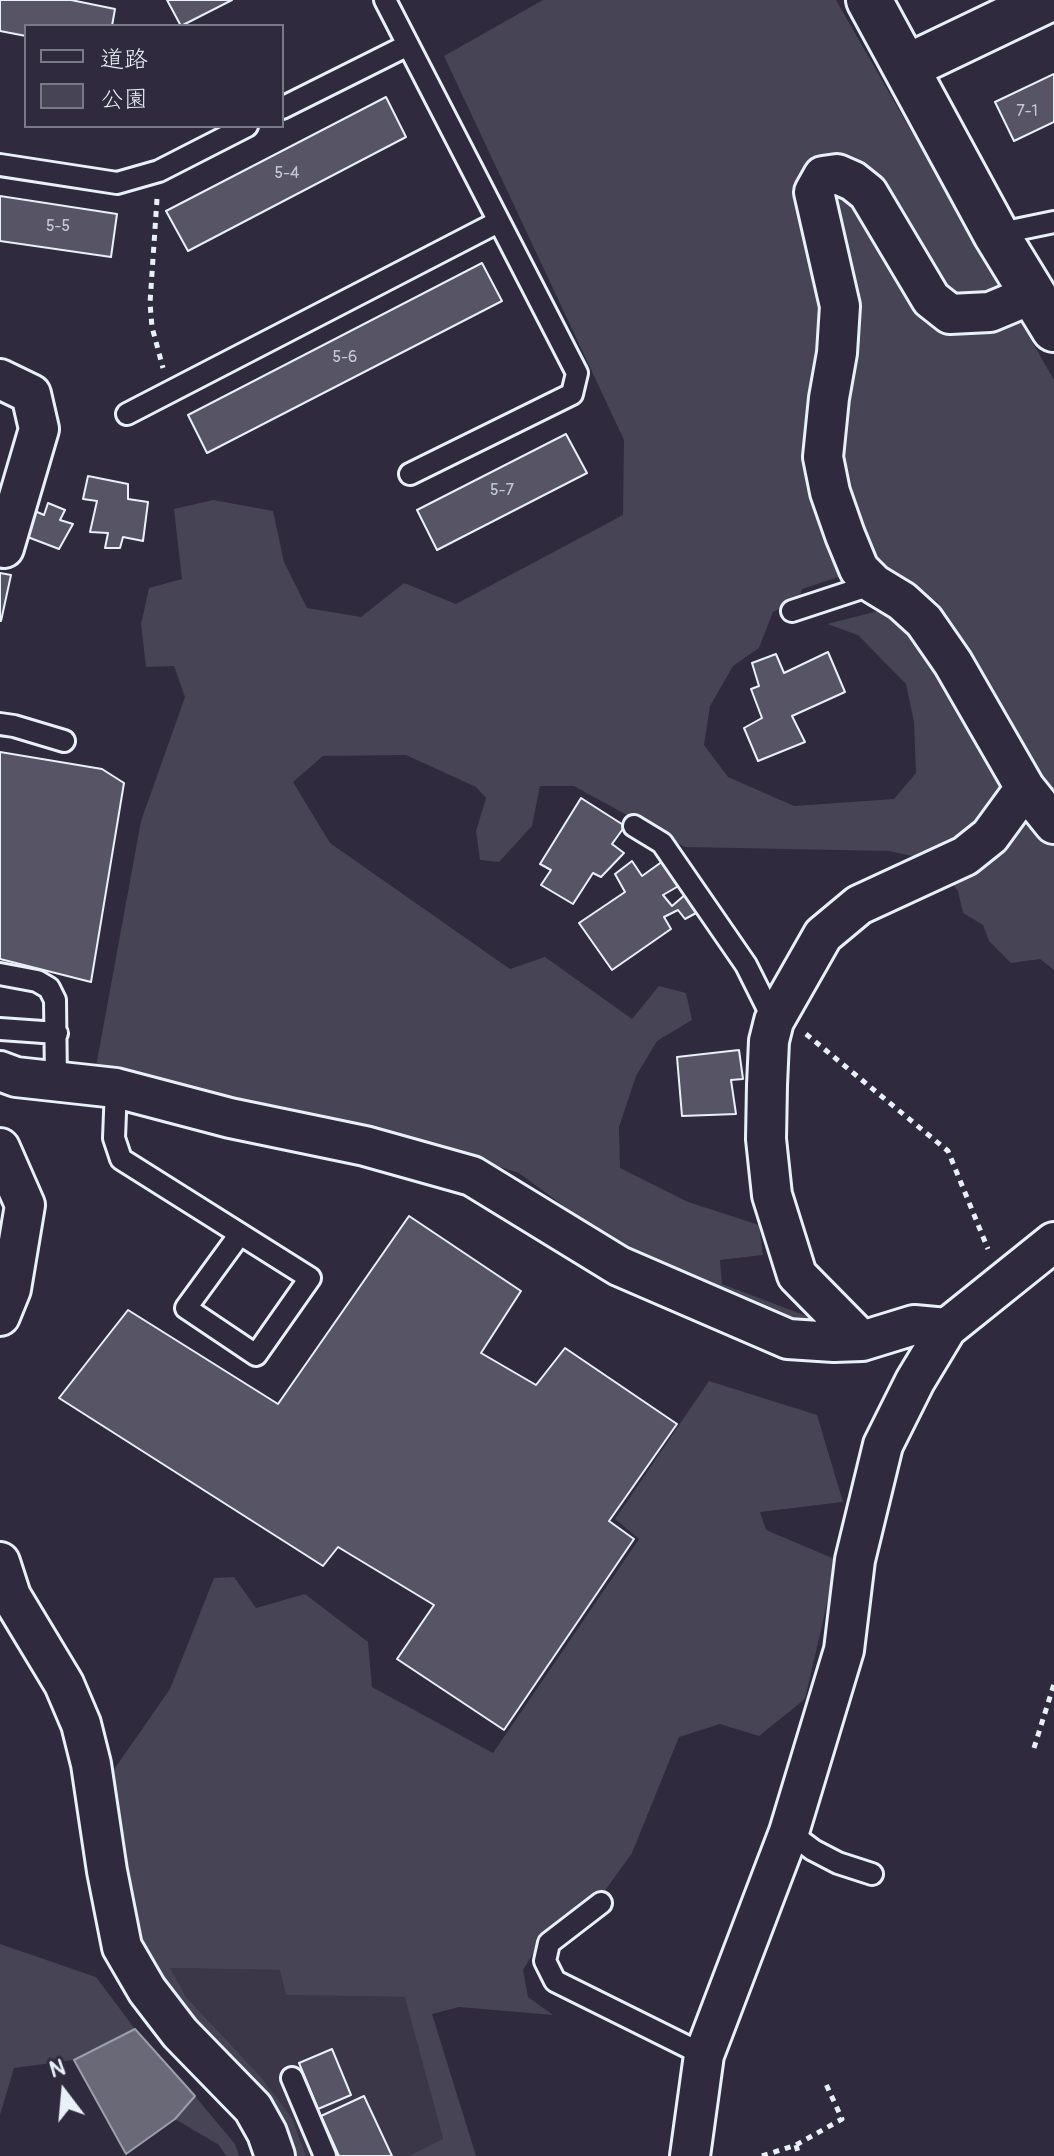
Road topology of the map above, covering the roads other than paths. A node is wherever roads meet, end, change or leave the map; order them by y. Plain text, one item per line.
1 (385, 0) edge
2 (869, 0) edge
3 (1047, 0) edge
4 (408, 45) junction
5 (907, 67) junction
6 (284, 107) edge
7 (243, 128) edge
8 (0, 165) edge
9 (498, 222) junction
10 (1054, 222) edge
11 (996, 234) junction
12 (1044, 311) edge
13 (0, 379) edge
14 (127, 414) dead end
15 (410, 474) dead end
16 (0, 547) edge
17 (874, 584) junction
18 (792, 611) dead end
19 (0, 724) edge
20 (64, 741) dead end
21 (1025, 788) junction
22 (1054, 824) edge
23 (634, 826) dead end
24 (0, 974) edge
25 (776, 1016) junction
26 (0, 1029) edge
27 (57, 1033) junction
28 (0, 1071) edge
29 (56, 1081) junction
30 (116, 1088) junction
31 (0, 1148) edge
32 (240, 1234) junction
33 (1054, 1242) edge
34 (0, 1316) edge
35 (947, 1328) junction
36 (862, 1341) junction
37 (4, 1587) edge
38 (789, 1832) junction
39 (872, 1874) dead end
40 (601, 1903) dead end
41 (704, 2055) junction
42 (292, 2078) dead end
43 (275, 2156) edge
44 (325, 2156) edge
45 (690, 2156) edge

1 - 4 lane
2 - 5 street
3 - 5 street
4 - 6 lane
4 - 9 lane
5 - 11 street
7 - 8 lane
9 - 14 lane
9 - 15 lane
10 - 11 lane
11 - 12 street
12 - 17 street
13 - 16 street
17 - 18 lane
17 - 21 street
19 - 20 lane
21 - 22 street
21 - 25 street
23 - 25 lane
24 - 27 lane
25 - 36 street
26 - 27 lane
27 - 29 lane
28 - 29 street
29 - 30 street
30 - 32 lane
30 - 36 street
31 - 34 street
32 - 32 lane
33 - 35 street
35 - 36 street
35 - 38 street
37 - 43 street
38 - 39 lane
38 - 41 street
40 - 41 lane
41 - 45 street
42 - 44 lane

